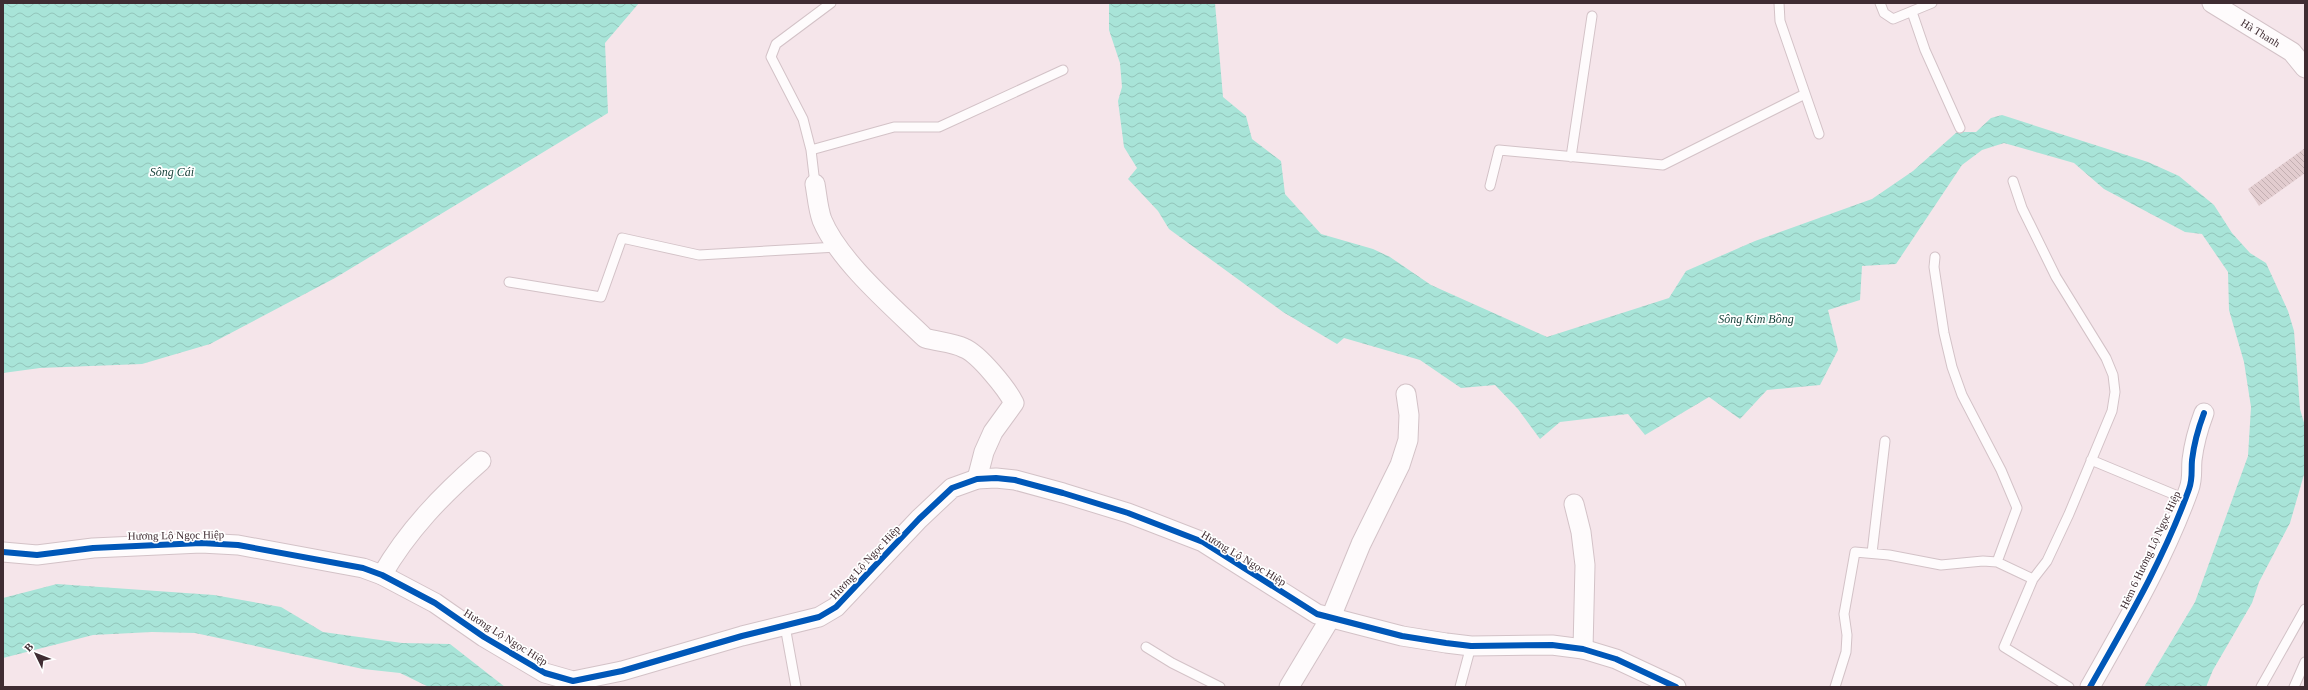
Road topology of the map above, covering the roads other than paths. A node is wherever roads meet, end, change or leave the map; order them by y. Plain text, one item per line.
1 (831, 3) edge
2 (1779, 3) edge
3 (1880, 3) edge
4 (1932, 3) edge
5 (2212, 3) edge
6 (1912, 12) junction
7 (1592, 16) dead end
8 (2305, 68) edge
9 (1064, 70) dead end
10 (1805, 94) junction
11 (1960, 128) dead end
12 (1819, 134) dead end
13 (811, 150) junction
14 (1571, 157) junction
15 (2013, 181) dead end
16 (815, 184) joint
17 (1490, 186) dead end
18 (839, 247) junction
19 (1935, 258) dead end
20 (509, 282) dead end
21 (1406, 394) dead end
22 (2204, 413) dead end
23 (1885, 441) dead end
24 (2091, 460) junction
25 (480, 461) dead end
26 (977, 479) junction
27 (2185, 499) junction
28 (1574, 504) dead end
29 (3, 552) edge
30 (1872, 553) junction
31 (1997, 562) junction
32 (382, 575) junction
33 (2033, 580) junction
34 (2305, 609) edge
35 (1331, 617) junction
36 (785, 626) junction
37 (1471, 646) junction
38 (1146, 647) dead end
39 (1583, 649) junction
40 (2305, 662) edge
41 (569, 684) edge
42 (796, 687) edge
43 (1220, 687) edge
44 (1289, 687) edge
45 (1460, 687) edge
46 (1676, 687) edge
47 (1835, 687) edge
48 (2069, 687) edge
49 (2090, 687) edge
50 (2261, 687) edge
51 (2294, 687) edge

1 - 13 lane
2 - 10 lane
3 - 6 lane
4 - 6 lane
5 - 8 street, Hà Thanh
6 - 11 lane
7 - 14 lane
9 - 13 lane
10 - 12 lane
10 - 14 lane
13 - 16 lane
14 - 17 lane
15 - 24 lane
16 - 18 street
18 - 20 lane
18 - 26 street
19 - 31 lane
21 - 35 street
22 - 27 street, Hẻm 6 Hương Lộ Ngọc Hiệp
23 - 30 lane
24 - 27 lane
24 - 33 lane
25 - 32 street
26 - 35 street, Hương Lộ Ngọc Hiệp
26 - 36 street, Hương Lộ Ngọc Hiệp
27 - 49 street, Hẻm 6 Hương Lộ Ngọc Hiệp
28 - 39 street
29 - 32 street, Hương Lộ Ngọc Hiệp
30 - 31 lane
30 - 47 lane
31 - 33 lane
32 - 41 street, Hương Lộ Ngọc Hiệp
33 - 48 lane
34 - 50 lane
35 - 37 street, Hương Lộ Ngọc Hiệp
35 - 44 street
36 - 41 street, Hương Lộ Ngọc Hiệp
36 - 42 lane
37 - 39 street, Hương Lộ Ngọc Hiệp
37 - 45 lane
38 - 43 lane
39 - 46 street, Hương Lộ Ngọc Hiệp
40 - 51 lane

